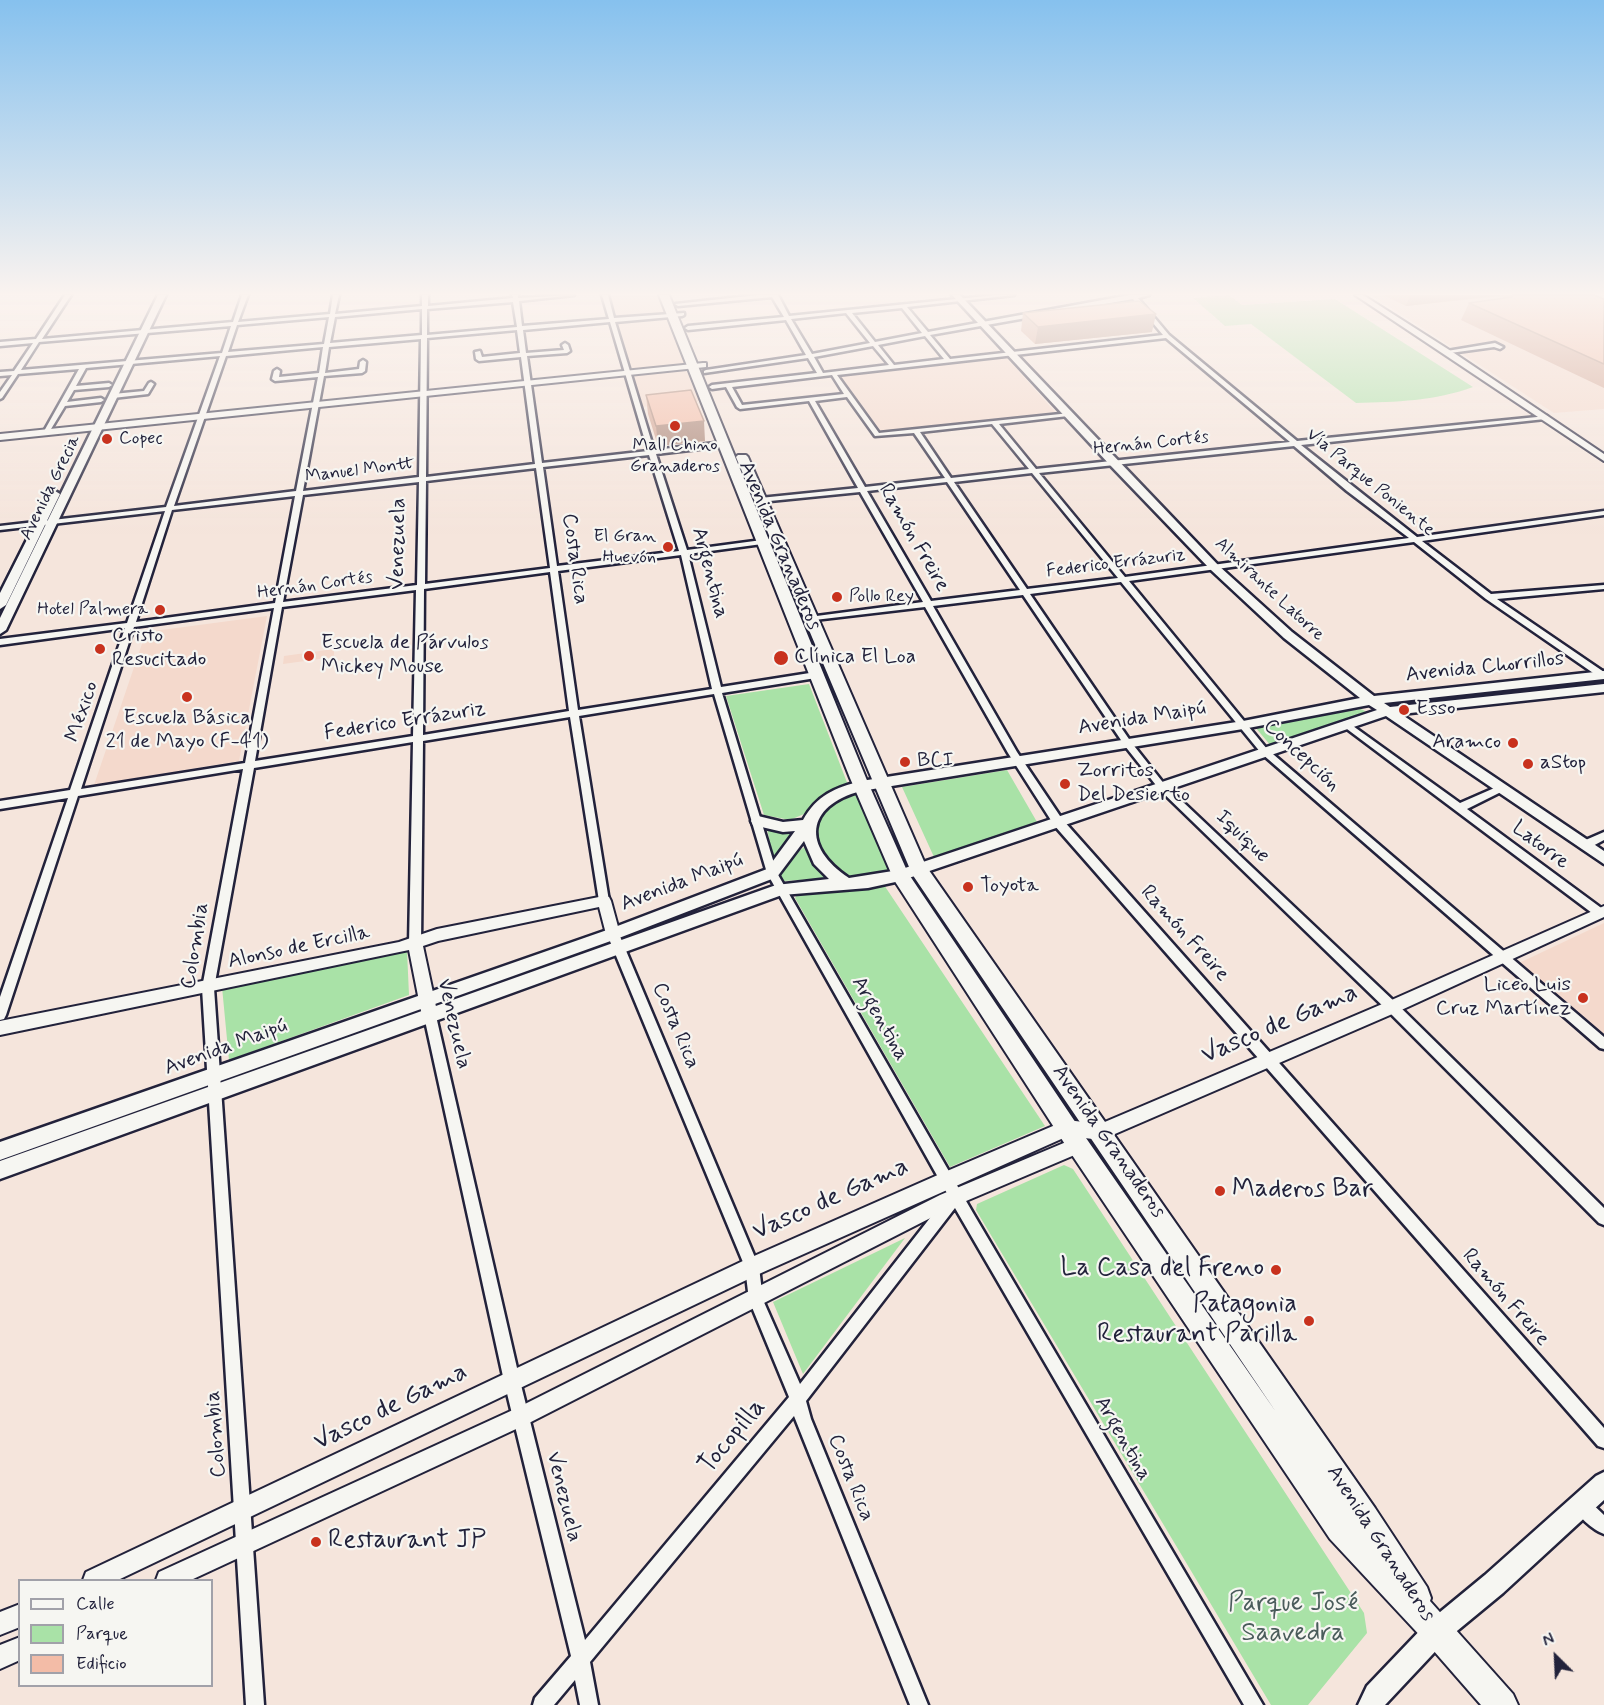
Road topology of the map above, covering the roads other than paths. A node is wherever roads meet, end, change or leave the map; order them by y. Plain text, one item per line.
1 (15, 375) edge
2 (79, 375) edge
3 (117, 375) edge
4 (121, 375) edge
5 (216, 375) edge
6 (276, 375) edge
7 (321, 375) junction
8 (325, 375) edge
9 (422, 375) edge
10 (526, 375) edge
11 (607, 375) edge
12 (629, 375) edge
13 (701, 375) edge
14 (705, 375) edge
15 (821, 375) edge
16 (834, 375) edge
17 (1031, 375) edge
18 (1214, 375) edge
19 (1483, 375) edge
20 (151, 384) dead end
21 (528, 384) junction
22 (109, 385) junction
23 (728, 385) junction
24 (712, 387) junction
25 (71, 388) junction
26 (422, 394) junction
27 (848, 395) junction
28 (113, 396) junction
29 (0, 397) edge
30 (811, 399) junction
31 (101, 400) junction
32 (63, 404) junction
33 (315, 405) junction
34 (649, 409) edge
35 (638, 410) junction
36 (1068, 414) junction
37 (201, 417) junction
38 (1545, 417) junction
39 (994, 422) junction
40 (93, 428) junction
41 (916, 431) junction
42 (46, 433) junction
43 (0, 437) edge
44 (1298, 443) junction
45 (723, 444) junction
46 (651, 452) junction
47 (1604, 458) edge
48 (1113, 463) junction
49 (540, 465) junction
50 (1035, 471) junction
51 (421, 479) junction
52 (950, 480) junction
53 (863, 489) junction
54 (299, 494) junction
55 (760, 500) junction
56 (169, 509) junction
57 (1604, 513) edge
58 (52, 522) junction
59 (40, 523) junction
60 (0, 528) edge
61 (1416, 540) junction
62 (770, 541) junction
63 (684, 553) junction
64 (1215, 567) junction
65 (555, 570) junction
66 (1123, 579) junction
67 (420, 587) junction
68 (1604, 587) edge
69 (1027, 592) junction
70 (1489, 597) junction
71 (928, 604) junction
72 (0, 605) edge
73 (278, 606) junction
74 (809, 619) junction
75 (132, 625) junction
76 (0, 630) edge
77 (0, 642) edge
78 (816, 675) junction
79 (1603, 679) edge
80 (717, 690) junction
81 (1371, 700) junction
82 (1388, 711) junction
83 (574, 713) junction
84 (1346, 724) junction
85 (1243, 725) junction
86 (418, 738) junction
87 (1128, 744) junction
88 (1264, 752) junction
89 (1018, 762) junction
90 (248, 766) junction
91 (882, 783) junction
92 (861, 786) junction
93 (1162, 787) junction
94 (1502, 788) junction
95 (74, 793) junction
96 (0, 805) edge
97 (1459, 808) junction
98 (758, 821) junction
99 (1058, 822) junction
100 (808, 825) junction
101 (1604, 836) edge
102 (1585, 845) junction
103 (1604, 858) edge
104 (909, 872) junction
105 (772, 873) junction
106 (847, 884) junction
107 (781, 889) junction
108 (604, 901) junction
109 (1602, 912) edge
110 (616, 941) junction
111 (415, 944) junction
112 (1503, 958) junction
113 (208, 988) junction
114 (428, 1008) junction
115 (1392, 1008) junction
116 (0, 1015) edge
117 (0, 1028) edge
118 (1604, 1044) edge
119 (1269, 1060) junction
120 (212, 1077) junction
121 (213, 1095) junction
122 (1101, 1132) junction
123 (1073, 1137) junction
124 (0, 1151) edge
125 (0, 1170) edge
126 (951, 1188) junction
127 (1604, 1218) edge
128 (752, 1267) junction
129 (755, 1297) junction
130 (512, 1381) junction
131 (799, 1398) junction
132 (522, 1416) junction
133 (1604, 1440) edge
134 (1604, 1484) edge
135 (1580, 1504) junction
136 (243, 1511) junction
137 (1604, 1526) edge
138 (243, 1546) junction
139 (97, 1579) edge
140 (171, 1579) edge
141 (18, 1616) edge
142 (0, 1624) edge
143 (1437, 1631) junction
144 (18, 1649) edge
145 (0, 1657) edge
146 (580, 1657) junction
147 (255, 1705) edge
148 (542, 1705) edge
149 (589, 1705) edge
150 (919, 1705) edge
151 (1254, 1705) edge
152 (1371, 1705) edge
153 (1502, 1705) edge

1 - 29 street
2 - 25 street
3 - 22 main road, Avenida Grecia
4 - 28 main road, Avenida Grecia
5 - 37 street, México
6 - 7 street
7 - 8 street
7 - 33 street, Colombia
9 - 26 street, Venezuela
10 - 21 street, Costa Rica
11 - 21 street
12 - 35 street, Argentina
13 - 45 main road, Avenida Granaderos
14 - 24 main road, Avenida Granaderos
15 - 23 street
16 - 27 street
17 - 36 main road, Almirante Latorre
18 - 44 street, Vía Parque Poniente
19 - 38 street
20 - 28 street
21 - 26 street
21 - 49 street, Costa Rica
22 - 25 street
22 - 31 main road, Avenida Grecia
23 - 24 street
23 - 30 street
24 - 55 main road, Avenida Granaderos
25 - 32 street
26 - 33 street
26 - 51 street, Venezuela
27 - 30 street
27 - 41 street
28 - 40 main road, Avenida Grecia
30 - 53 street, Ramón Freire
31 - 32 street
31 - 40 main road, Avenida Grecia
32 - 42 street
33 - 37 street
33 - 54 street, Colombia
34 - 35 street
35 - 46 street, Argentina
36 - 39 street
36 - 48 main road, Almirante Latorre
37 - 40 street
37 - 56 street, México
38 - 44 street, Hernán Cortés
38 - 47 street
39 - 41 street
39 - 50 street, Concepción
40 - 42 street
40 - 58 main road, Avenida Grecia
40 - 59 main road, Avenida Grecia
41 - 52 street, Iquique
42 - 43 street
44 - 48 street, Hernán Cortés
44 - 61 street, Vía Parque Poniente
45 - 46 street, Manuel Montt
45 - 62 main road, Avenida Granaderos
46 - 49 street, Manuel Montt
46 - 63 street, Argentina
48 - 50 street, Hernán Cortés
48 - 64 main road, Almirante Latorre
49 - 51 street, Manuel Montt
49 - 65 street, Costa Rica
50 - 52 street, Hernán Cortés
50 - 66 street, Concepción
51 - 54 street, Manuel Montt
51 - 67 street, Venezuela
52 - 53 street, Hernán Cortés
52 - 69 street, Iquique
53 - 55 street, Hernán Cortés
53 - 71 street, Ramón Freire
54 - 56 street, Manuel Montt
54 - 73 street, Colombia
55 - 62 main road, Avenida Granaderos
56 - 58 street, Manuel Montt
56 - 75 street, México
57 - 61 street, Federico Errázuriz
58 - 59 street, Manuel Montt
58 - 76 main road, Avenida Grecia
59 - 60 street, Manuel Montt
59 - 72 main road, Avenida Grecia
61 - 64 street, Federico Errázuriz
61 - 70 street, Vía Parque Poniente
62 - 63 street, Hernán Cortés
62 - 74 main road, Avenida Granaderos
62 - 78 main road, Avenida Granaderos
63 - 65 street, Hernán Cortés
63 - 80 street, Argentina
64 - 66 street, Federico Errázuriz
64 - 81 main road, Almirante Latorre
65 - 67 street, Hernán Cortés
65 - 83 street, Costa Rica
66 - 69 street, Federico Errázuriz
66 - 85 street, Concepción
67 - 73 street, Hernán Cortés
67 - 86 street, Venezuela
68 - 70 street
69 - 71 street, Federico Errázuriz
69 - 87 street, Iquique
70 - 79 street, Vía Parque Poniente
71 - 74 street, Federico Errázuriz
71 - 89 street, Ramón Freire
73 - 75 street, Hernán Cortés
73 - 90 street, Colombia
74 - 91 main road, Avenida Granaderos
75 - 77 street, Hernán Cortés
75 - 95 street, México
78 - 80 street, Federico Errázuriz
78 - 92 main road, Avenida Granaderos
79 - 81 main road, Avenida Chorrillos
79 - 82 main road, Avenida Chorrillos
80 - 83 street, Federico Errázuriz
80 - 98 street, Argentina
81 - 82 main road, Almirante Latorre
81 - 85 main road, Avenida Maipú
82 - 84 main road, Avenida Maipú
82 - 94 main road, Almirante Latorre
83 - 86 street, Federico Errázuriz
83 - 108 street, Costa Rica
84 - 88 main road, Avenida Maipú
84 - 97 street, Latorre
85 - 87 main road, Avenida Maipú
85 - 88 street, Concepción
86 - 90 street, Federico Errázuriz
86 - 111 street, Venezuela
87 - 89 main road, Avenida Maipú
87 - 93 street, Iquique
88 - 93 main road, Avenida Maipú
88 - 112 street, Concepción
89 - 91 main road, Avenida Maipú
89 - 99 street, Ramón Freire
90 - 95 street, Federico Errázuriz
90 - 113 street, Colombia
91 - 92 main road, Avenida Maipú
91 - 104 main road, Avenida Granaderos
92 - 100 main road, Avenida Maipú
92 - 104 main road, Avenida Granaderos
93 - 99 main road, Avenida Maipú
93 - 115 street, Iquique
94 - 97 street
94 - 102 main road, Almirante Latorre
95 - 96 street, Federico Errázuriz
95 - 116 street, México
97 - 109 street, Latorre
98 - 100 main road
98 - 105 street, Argentina
99 - 104 main road, Avenida Maipú
99 - 119 street, Ramón Freire
100 - 105 main road, Avenida Maipú
100 - 106 main road
101 - 102 street
102 - 103 main road, Almirante Latorre
104 - 106 main road, Avenida Maipú
104 - 122 main road, Avenida Granaderos
104 - 123 main road, Avenida Granaderos
105 - 107 street, Argentina
105 - 110 main road, Avenida Maipú
106 - 107 main road, Avenida Maipú
107 - 110 main road, Avenida Maipú
107 - 126 street, Argentina
108 - 110 street, Costa Rica
108 - 111 street, Alonso de Ercilla
109 - 112 street, Vasco de Gama
110 - 114 main road, Avenida Maipú
110 - 128 street, Costa Rica
111 - 113 street, Alonso de Ercilla
111 - 114 street, Venezuela
112 - 115 street, Vasco de Gama
112 - 118 street, Concepción
113 - 117 street, Alonso de Ercilla
113 - 120 street, Colombia
114 - 120 main road, Avenida Maipú
114 - 121 main road, Avenida Maipú
114 - 130 street, Venezuela
115 - 119 street, Vasco de Gama
115 - 127 street, Iquique
119 - 122 street, Vasco de Gama
119 - 133 street, Ramón Freire
120 - 121 street, Colombia
120 - 124 main road, Avenida Maipú
121 - 125 main road, Avenida Maipú
121 - 136 street, Colombia
122 - 123 street, Vasco de Gama
122 - 143 main road, Avenida Granaderos
123 - 126 street, Vasco de Gama
123 - 143 main road, Avenida Granaderos
126 - 128 street, Vasco de Gama
126 - 129 street, Vasco de Gama
126 - 131 street, Tocopilla
126 - 151 street, Argentina
128 - 129 street, Costa Rica
128 - 130 street, Vasco de Gama
129 - 131 street, Costa Rica
129 - 132 street, Vasco de Gama
130 - 132 street, Venezuela
130 - 136 street, Vasco de Gama
131 - 146 street, Tocopilla
131 - 150 street, Costa Rica
132 - 138 street, Vasco de Gama
132 - 146 street, Venezuela
134 - 135 main road
135 - 137 street
135 - 143 main road
136 - 138 street, Colombia
136 - 139 street, Vasco de Gama
138 - 140 street, Vasco de Gama
138 - 147 street, Colombia
141 - 142 street
143 - 152 main road
143 - 153 main road
144 - 145 street
146 - 148 street, Tocopilla
146 - 149 street, Venezuela

